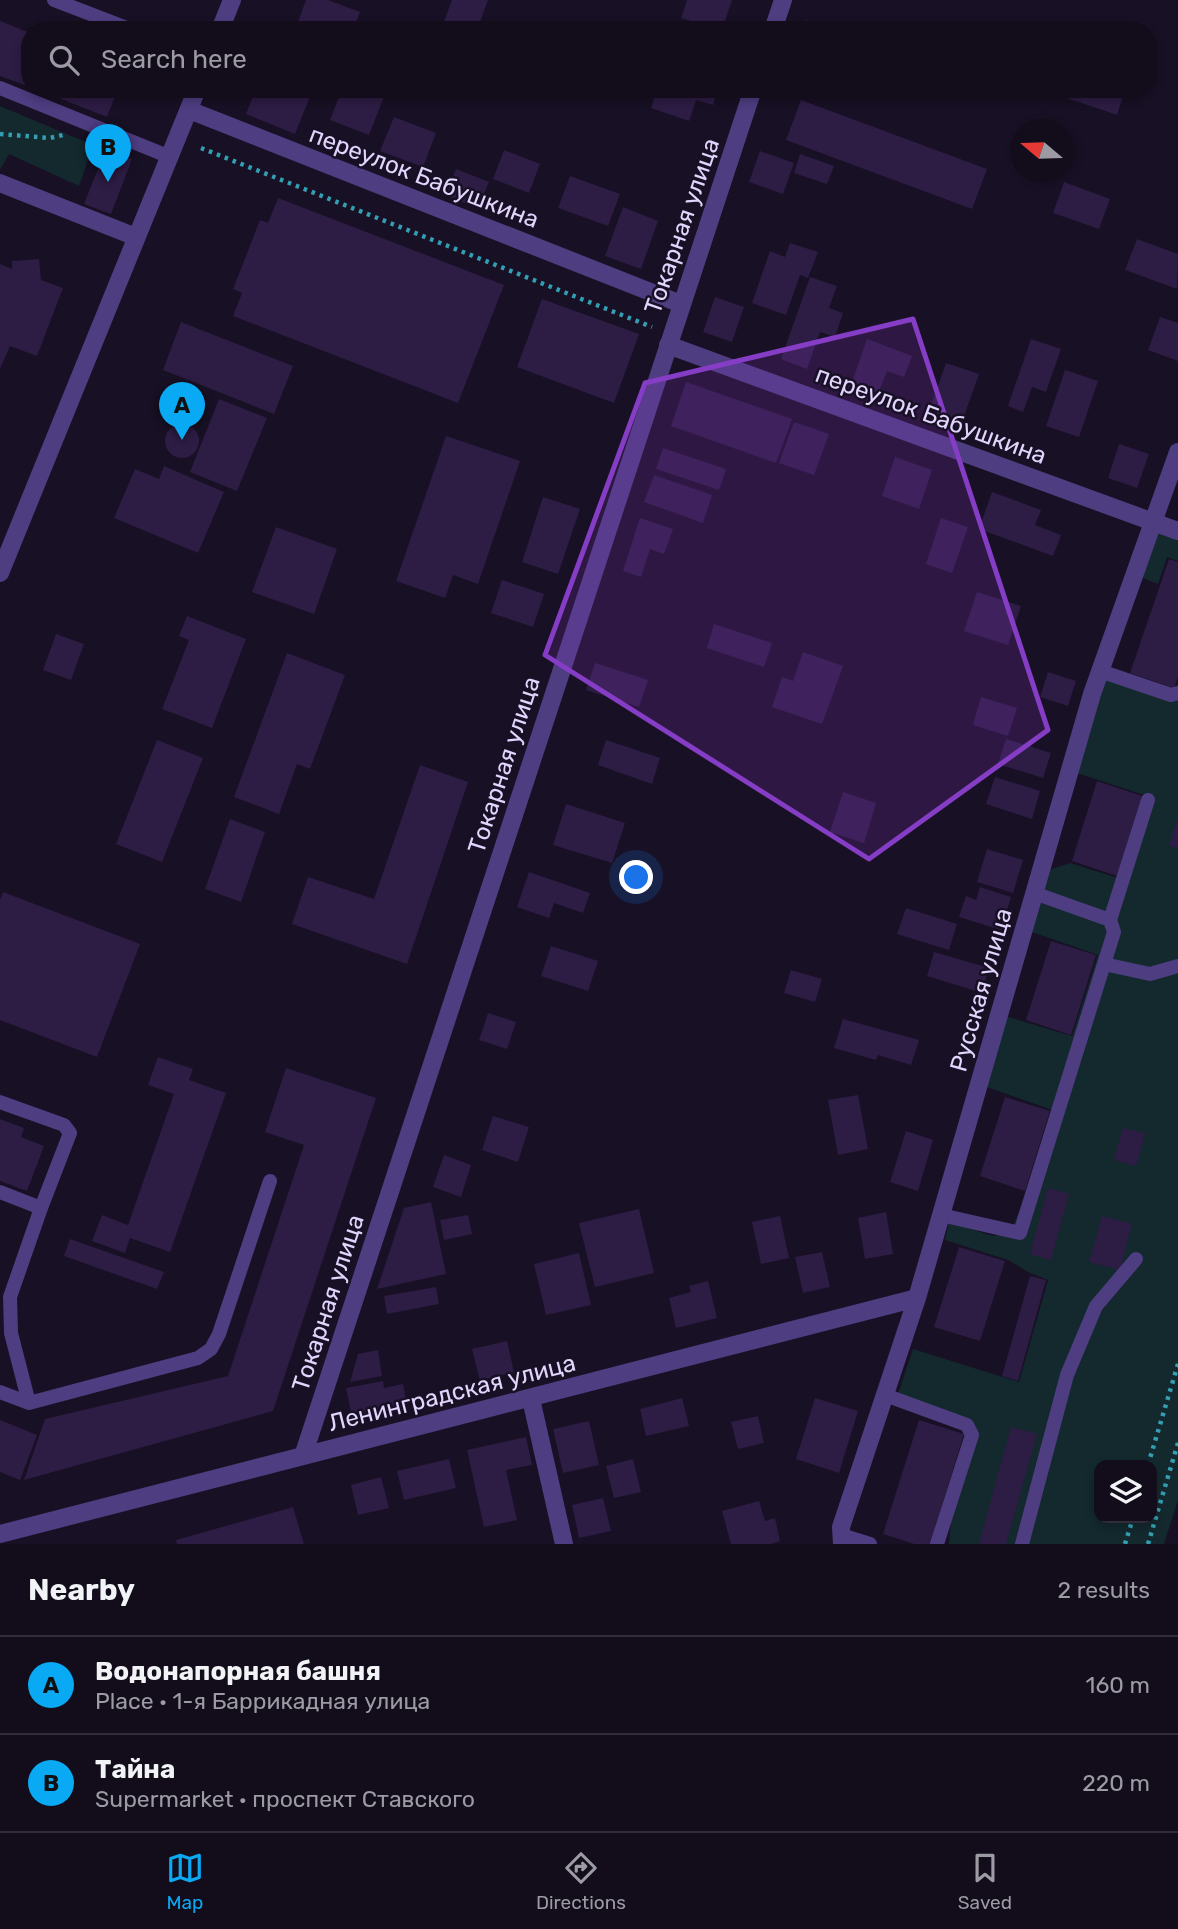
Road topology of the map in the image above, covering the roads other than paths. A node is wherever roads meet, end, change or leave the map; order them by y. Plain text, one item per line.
1 (54, 0) edge
2 (232, 0) edge
3 (783, 0) edge
4 (109, 21) edge
5 (224, 21) edge
6 (776, 21) edge
7 (0, 88) edge
8 (21, 96) edge
9 (25, 98) edge
10 (193, 98) edge
11 (750, 98) edge
12 (188, 110) junction
13 (170, 157) junction
14 (0, 183) edge
15 (136, 237) junction
16 (681, 304) junction
17 (669, 340) junction
18 (1178, 452) edge
19 (1153, 522) junction
20 (1178, 531) edge
21 (0, 573) edge
22 (1100, 671) junction
23 (1178, 693) edge
24 (1148, 800) dead end
25 (1034, 893) junction
26 (1110, 920) junction
27 (1104, 964) junction
28 (1178, 966) edge
29 (0, 1102) edge
30 (270, 1181) dead end
31 (0, 1192) edge
32 (41, 1208) junction
33 (941, 1215) junction
34 (1136, 1259) dead end
35 (916, 1298) junction
36 (0, 1392) edge
37 (884, 1395) junction
38 (531, 1399) junction
39 (29, 1403) junction
40 (303, 1456) junction
41 (0, 1534) edge
42 (841, 1540) edge
43 (564, 1544) edge
44 (870, 1544) edge
45 (937, 1544) edge
46 (1022, 1544) edge

1 - 4 lane
2 - 5 street
3 - 6 street
7 - 8 lane
9 - 13 lane
10 - 12 street
11 - 16 street, Токарная улица
12 - 13 street
12 - 16 street, переулок Бабушкина
13 - 15 street
14 - 15 street
15 - 21 street
16 - 17 street, Токарная улица
17 - 19 street, переулок Бабушкина
17 - 40 street, Токарная улица
18 - 19 street, Русская улица
19 - 20 street, переулок Бабушкина
19 - 22 street, Русская улица
22 - 23 lane
22 - 25 street, Русская улица
24 - 26 lane
25 - 26 lane
25 - 33 street, Русская улица
26 - 27 lane
27 - 28 lane
27 - 33 lane
29 - 32 lane
30 - 39 lane
31 - 32 lane
32 - 39 lane
33 - 35 street, Русская улица
34 - 46 lane
35 - 37 street, Русская улица
35 - 38 street, Ленинградская улица
36 - 39 lane
37 - 42 street, Русская улица
37 - 45 lane
38 - 40 street, Ленинградская улица
38 - 43 street
40 - 41 street, Ленинградская улица
42 - 44 lane

